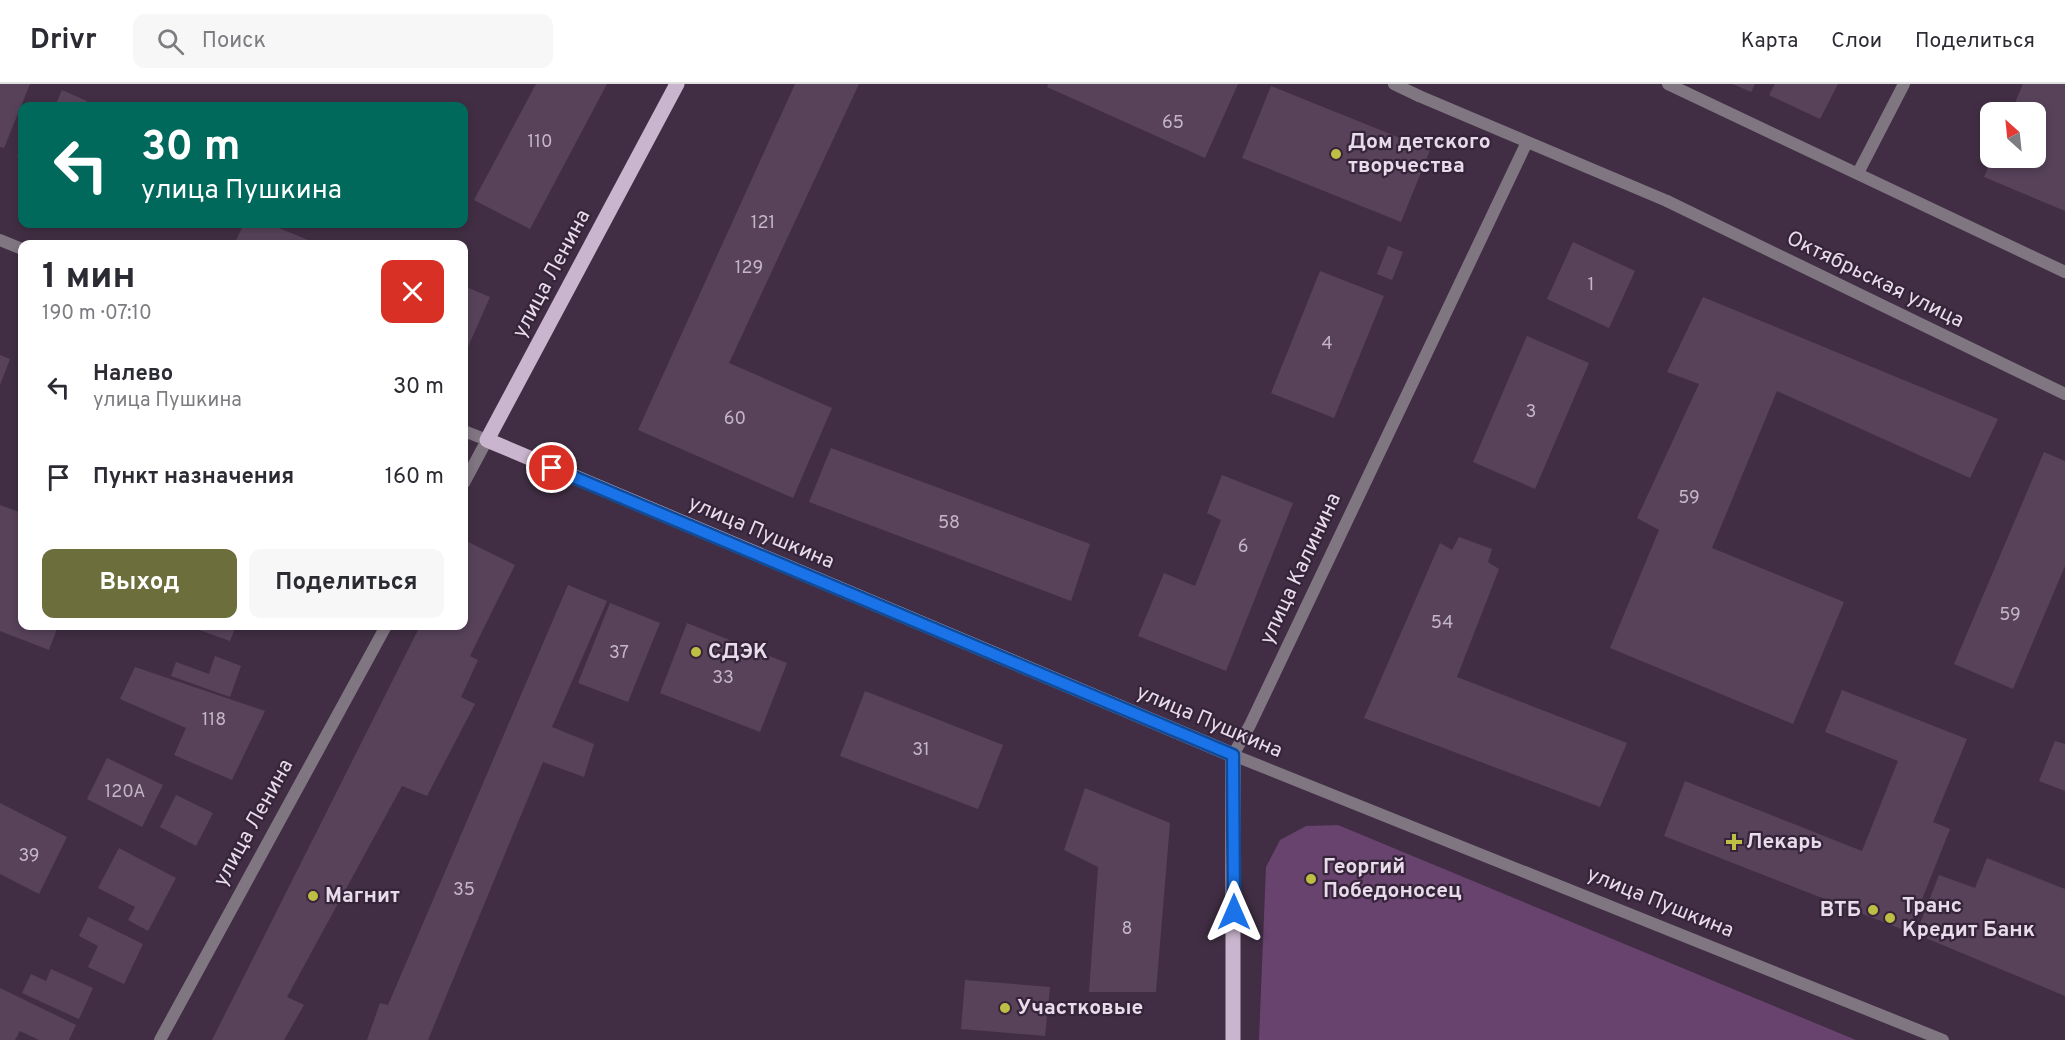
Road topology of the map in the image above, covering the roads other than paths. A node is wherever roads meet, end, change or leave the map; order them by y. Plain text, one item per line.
1 (677, 84) edge
2 (1394, 84) edge
3 (1668, 84) edge
4 (1904, 84) edge
5 (1527, 142) junction
6 (1858, 173) junction
7 (0, 240) edge
8 (18, 247) edge
9 (2065, 272) edge
10 (2065, 394) edge
11 (468, 433) edge
12 (487, 440) junction
13 (468, 476) edge
14 (384, 630) edge
15 (1233, 755) junction
16 (160, 1040) edge
17 (1233, 1040) edge
18 (1943, 1040) edge

1 - 12 main road, улица Ленина
2 - 5 street, Октябрьская улица
3 - 6 street
4 - 6 street
5 - 10 street, Октябрьская улица
5 - 15 street, улица Калинина
6 - 9 street
7 - 8 street
11 - 12 street, улица Пушкина
12 - 13 street, улица Ленина
12 - 15 main road, улица Пушкина
14 - 16 street, улица Ленина
15 - 17 main road, улица Калинина
15 - 18 street, улица Пушкина

